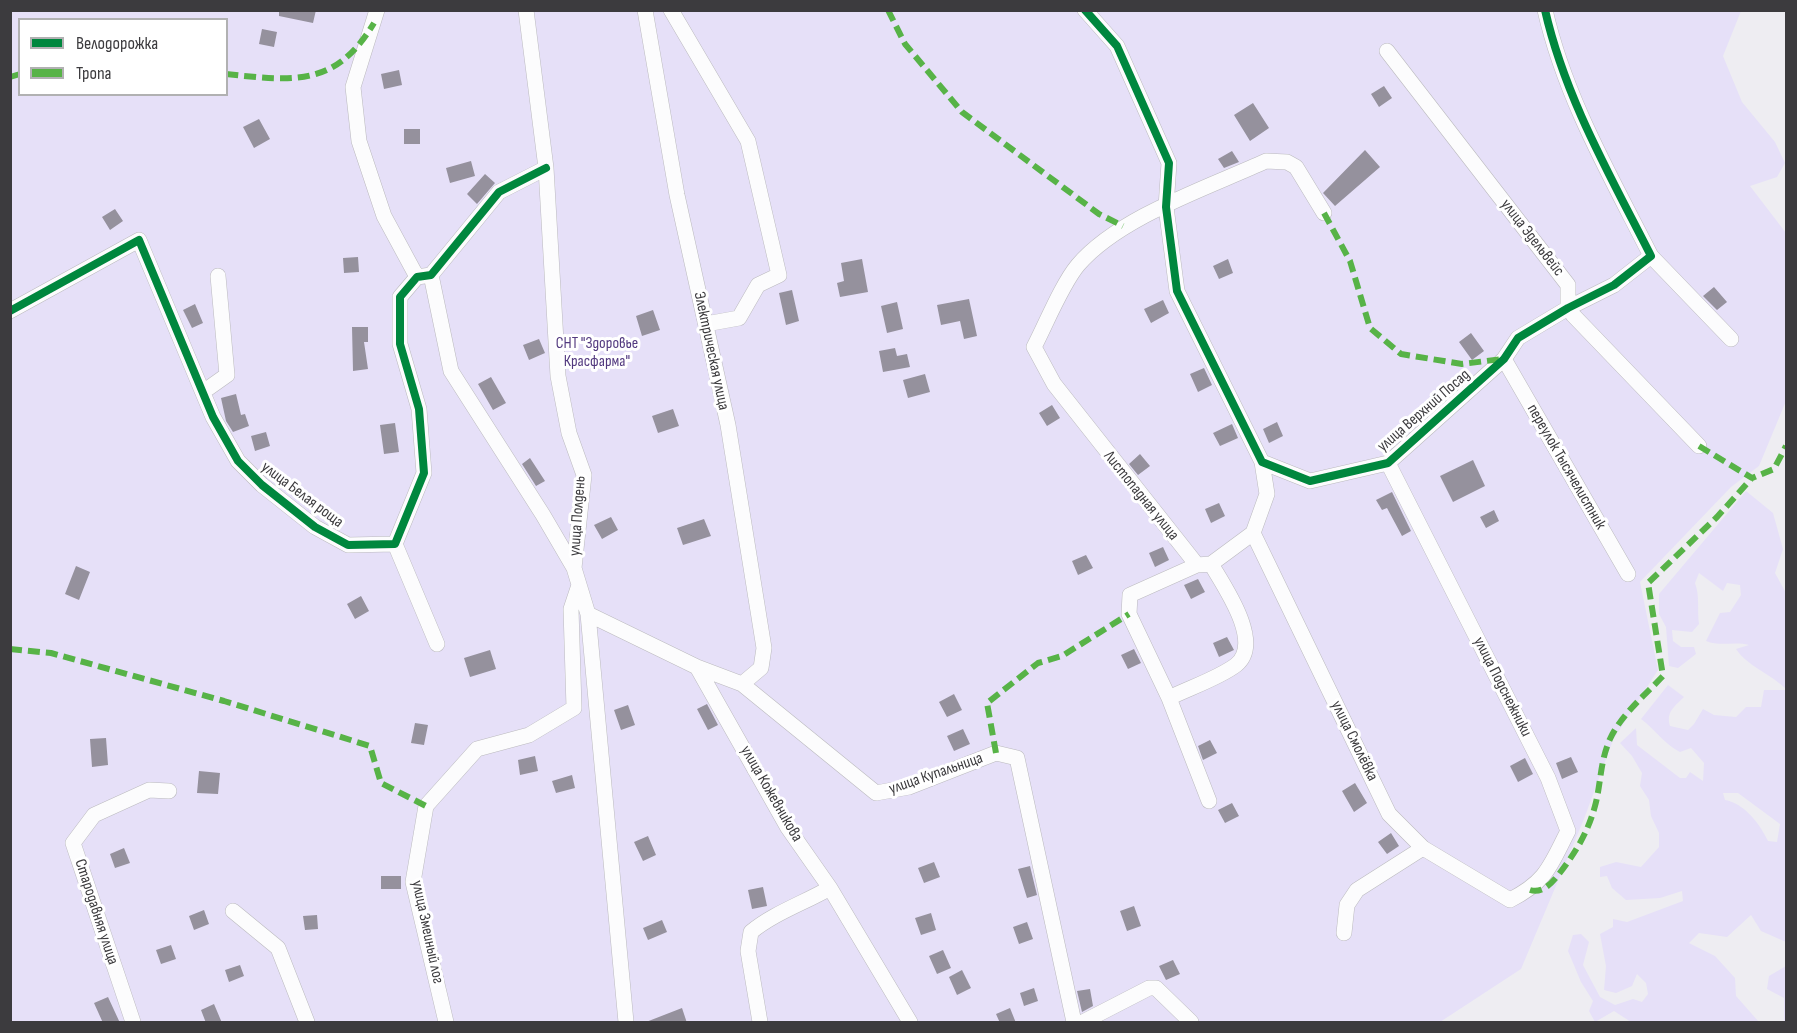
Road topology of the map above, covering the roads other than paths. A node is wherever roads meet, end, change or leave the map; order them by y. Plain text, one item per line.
1 (363, 10) edge
2 (526, 10) edge
3 (645, 10) edge
4 (671, 10) edge
5 (1085, 10) edge
6 (1545, 10) edge
7 (376, 17) edge
8 (1387, 51) dead end
9 (546, 168) junction
10 (1166, 207) junction
11 (1324, 213) dead end
12 (1651, 256) junction
13 (218, 276) dead end
14 (424, 276) junction
15 (1568, 308) junction
16 (10, 311) edge
17 (706, 324) junction
18 (1731, 339) dead end
19 (1504, 359) junction
20 (203, 392) junction
21 (1699, 446) dead end
22 (1262, 462) junction
23 (1388, 463) junction
24 (1253, 532) junction
25 (394, 544) junction
26 (1204, 565) junction
27 (574, 568) junction
28 (1628, 574) dead end
29 (579, 585) junction
30 (588, 614) junction
31 (437, 644) dead end
32 (697, 667) junction
33 (742, 684) junction
34 (1169, 698) junction
35 (169, 791) dead end
36 (1209, 801) dead end
37 (1423, 848) junction
38 (830, 888) junction
39 (1510, 900) joint
40 (233, 911) dead end
41 (1344, 933) dead end
42 (133, 1023) edge
43 (307, 1023) edge
44 (446, 1023) edge
45 (626, 1023) edge
46 (760, 1023) edge
47 (910, 1023) edge
48 (1074, 1023) edge
49 (1083, 1023) edge
50 (1191, 1023) edge

1 - 7 street
2 - 9 street, улица Полдень
3 - 17 street, Электрическая улица
4 - 17 street
5 - 10 street
6 - 12 street
7 - 14 street
8 - 15 street, улица Эдельвейс
9 - 14 street
9 - 27 street, улица Полдень
10 - 11 street
10 - 22 street
10 - 26 street, Листопадная улица
12 - 15 street, улица Верхний Посад
12 - 18 street
13 - 20 street
14 - 25 street
14 - 27 street
15 - 19 street, улица Верхний Посад
15 - 21 street
16 - 20 street, улица Белая роща
17 - 33 street, Электрическая улица
19 - 23 street, улица Верхний Посад
19 - 28 street, переулок Тысячелистник
20 - 25 street, улица Белая роща
22 - 23 street, улица Верхний Посад
22 - 24 street
23 - 39 street, улица Подснежники
24 - 26 street
24 - 37 street, улица Смолёвка
25 - 31 street
26 - 34 street
26 - 34 street
27 - 29 street, улица Полдень
29 - 30 street, улица Полдень
29 - 44 street, улица Змеиный лог
30 - 32 street
30 - 45 street
32 - 33 street, улица Купальница
32 - 38 street, улица Кожевникова
33 - 48 street, улица Купальница
34 - 36 street
35 - 42 street, Стародавняя улица
37 - 39 street, улица Смолёвка
37 - 41 street
38 - 46 street
38 - 47 street, улица Кожевникова
40 - 43 street
49 - 50 street

